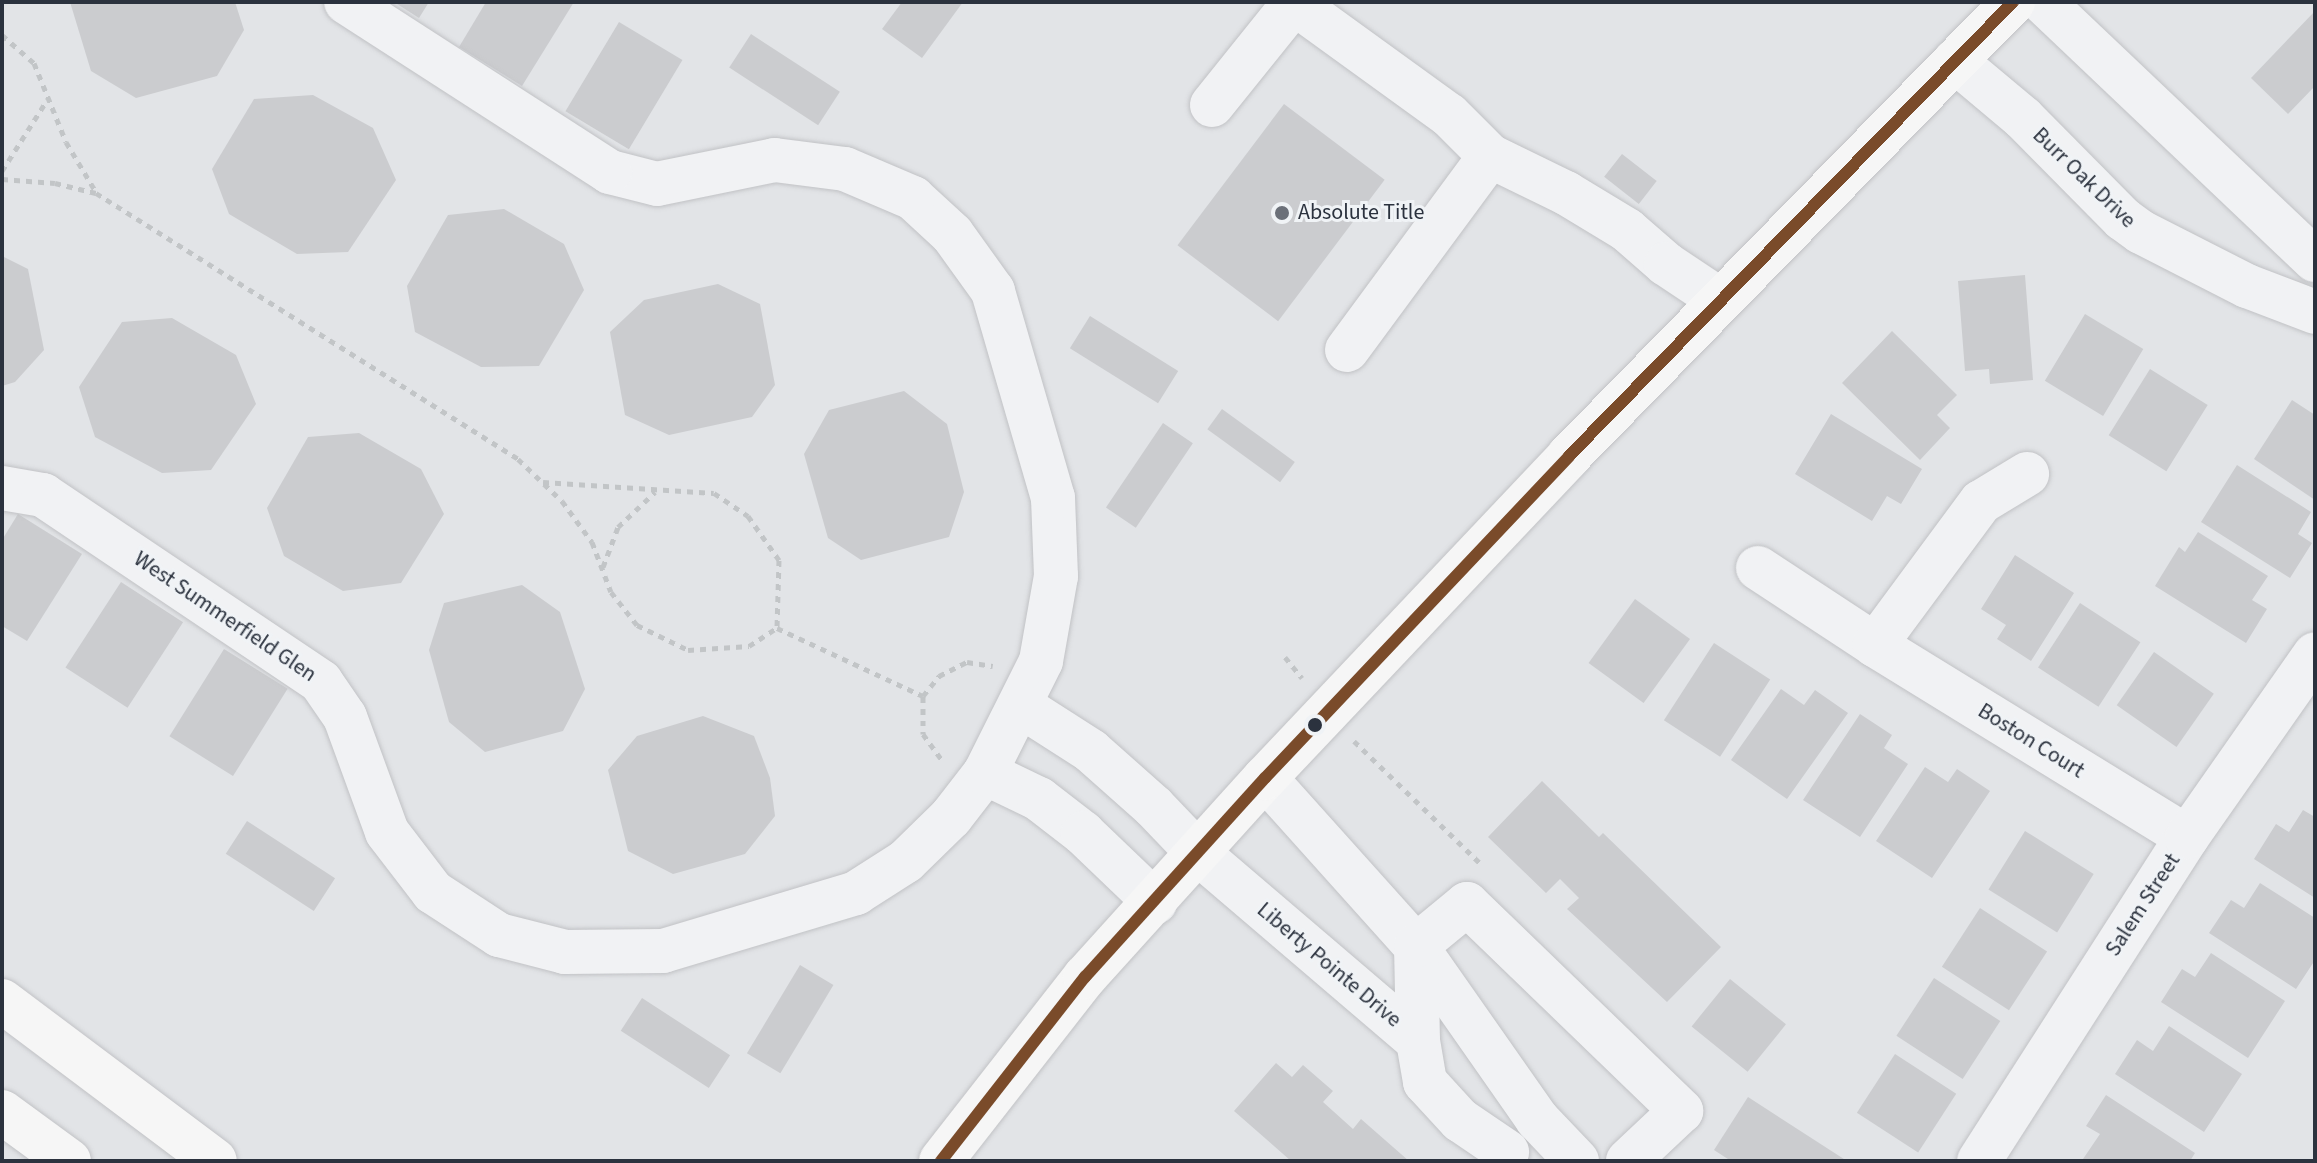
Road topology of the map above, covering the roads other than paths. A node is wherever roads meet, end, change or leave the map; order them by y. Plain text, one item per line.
1 (346, 2) edge
2 (2013, 2) edge
3 (2043, 2) edge
4 (1955, 61) junction
5 (1212, 105) dead end
6 (1490, 156) junction
7 (2315, 259) edge
8 (1720, 300) junction
9 (2299, 306) edge
10 (1347, 350) dead end
11 (2027, 474) dead end
12 (2, 488) edge
13 (1758, 568) dead end
14 (1875, 645) junction
15 (2315, 654) edge
16 (1012, 687) junction
17 (966, 770) junction
18 (1265, 778) junction
19 (2187, 837) junction
20 (1198, 853) junction
21 (1155, 902) junction
22 (1416, 946) junction
23 (2, 1001) edge
24 (1418, 1041) junction
25 (2, 1112) edge
26 (1537, 1119) junction
27 (1505, 1157) edge
28 (69, 1161) edge
29 (215, 1161) edge
30 (941, 1161) edge
31 (1577, 1161) edge
32 (1628, 1161) edge
33 (1979, 1161) edge

1 - 16 street, West Summerfield Glen
2 - 4 main road
3 - 7 street
4 - 8 main road
4 - 9 street, Burr Oak Drive
5 - 6 street
6 - 8 street
6 - 10 street
7 - 9 street
8 - 18 main road
11 - 14 street
12 - 17 street, West Summerfield Glen
13 - 14 street, Boston Court
14 - 19 street, Boston Court
15 - 19 street, Salem Street
16 - 17 street, West Summerfield Glen
16 - 20 street
17 - 21 street
18 - 20 main road
18 - 22 street
19 - 33 street, Salem Street
20 - 21 main road
20 - 24 street, Liberty Pointe Drive
21 - 30 main road
22 - 24 street
22 - 26 street
22 - 32 street
23 - 29 main road
24 - 27 street, Liberty Pointe Drive
25 - 28 main road
26 - 27 street, Liberty Pointe Drive
26 - 31 street

